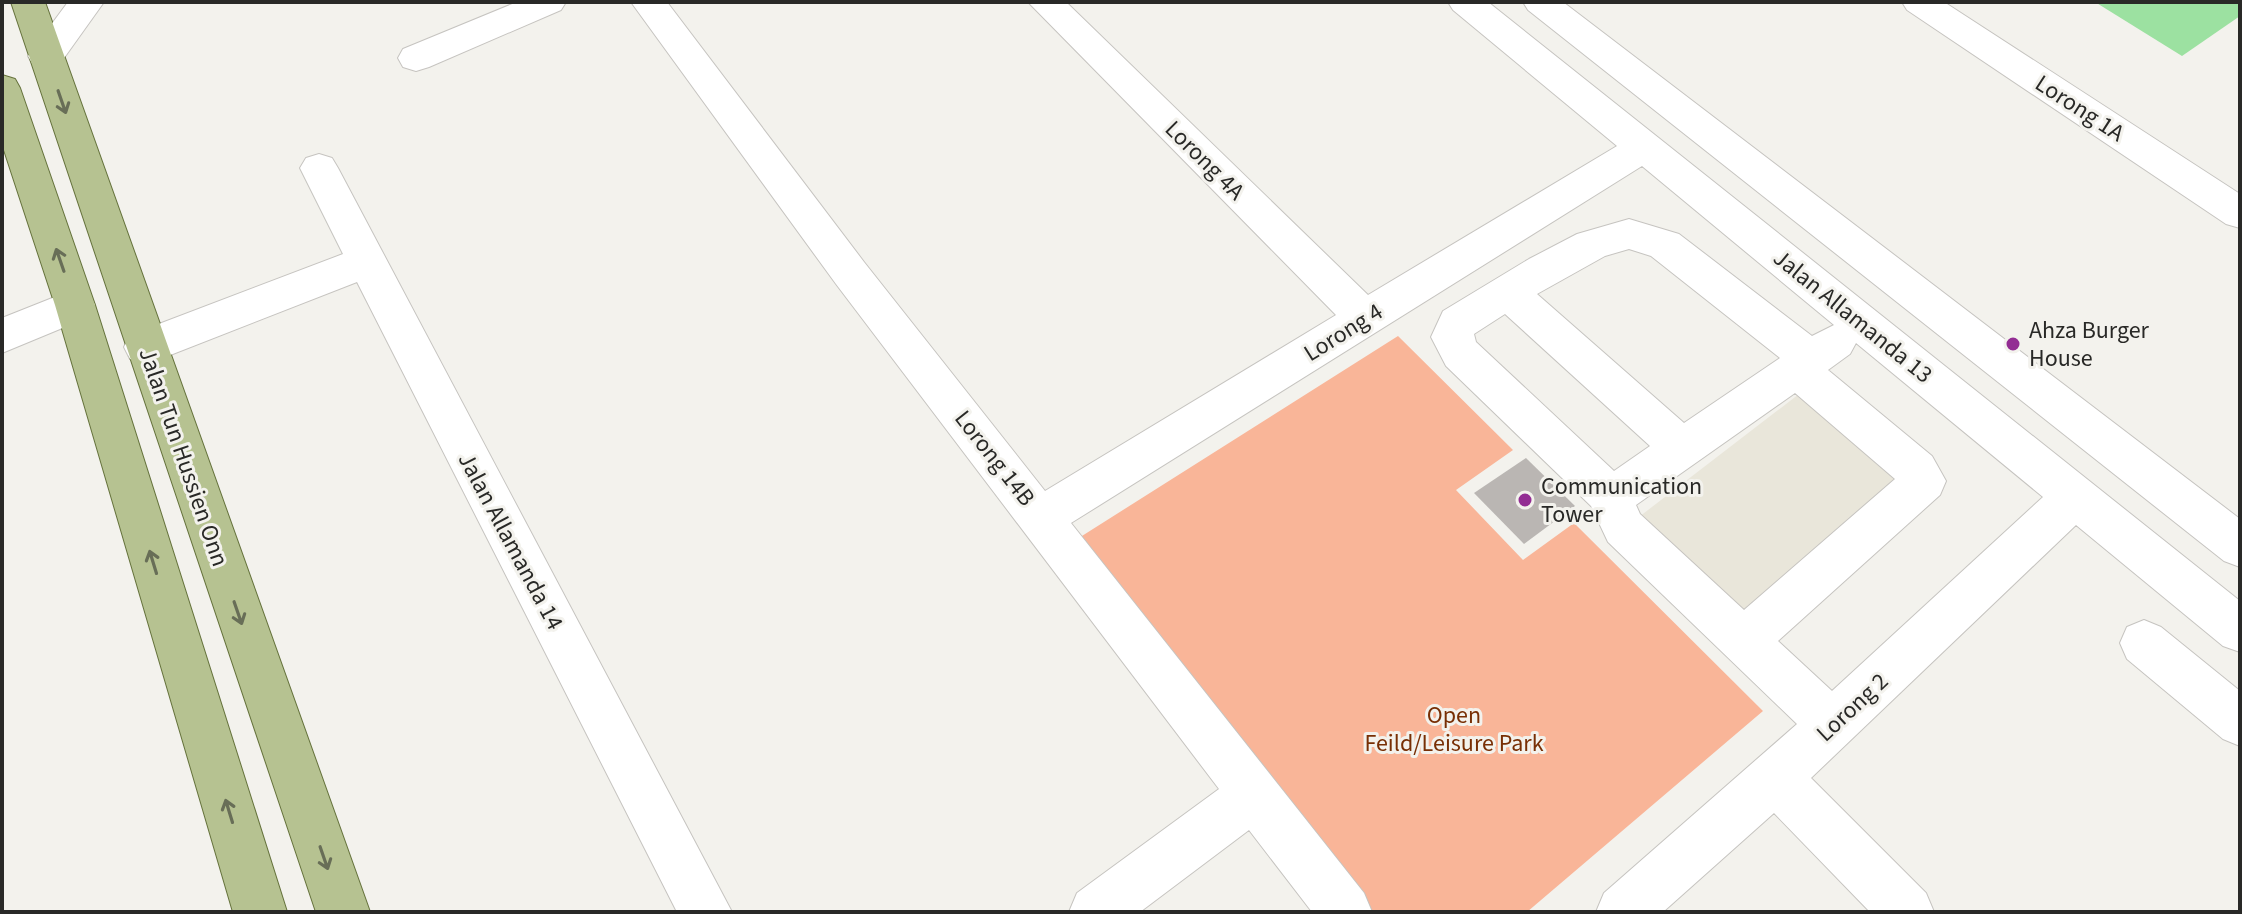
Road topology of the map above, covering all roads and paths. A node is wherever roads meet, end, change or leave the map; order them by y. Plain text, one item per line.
1 (28, 2) edge
2 (87, 2) edge
3 (549, 2) edge
4 (648, 2) edge
5 (1045, 2) edge
6 (1465, 2) edge
7 (1540, 2) edge
8 (1919, 2) edge
9 (46, 56) junction
10 (416, 58) dead end
11 (2, 88) edge
12 (1644, 147) junction
13 (319, 168) dead end
14 (2240, 213) edge
15 (365, 262) junction
16 (1509, 293) junction
17 (75, 305) junction
18 (1365, 318) junction
19 (1862, 323) junction
20 (1952, 323) junction
21 (2, 336) edge
22 (145, 347) junction
23 (1908, 360) junction
24 (1805, 365) junction
25 (1683, 449) junction
26 (2076, 496) junction
27 (1612, 497) junction
28 (1041, 517) junction
29 (2240, 546) edge
30 (2240, 630) edge
31 (1742, 642) junction
32 (2144, 643) dead end
33 (2234, 707) edge
34 (1833, 725) junction
35 (1775, 778) junction
36 (1255, 794) junction
37 (260, 912) edge
38 (343, 912) edge
39 (705, 912) edge
40 (1096, 912) edge
41 (1345, 912) edge
42 (1623, 912) edge
43 (1907, 912) edge

1 - 9 main road, Jalan Tun Hussien Onn
2 - 9 street
3 - 10 street
4 - 28 street, Lorong 14B
5 - 18 street, Lorong 4A
6 - 12 street, Jalan Allamanda 13
7 - 20 street
8 - 14 street, Lorong 1A
9 -> 22 main road, Jalan Tun Hussien Onn
17 -> 11 main road
12 - 18 street, Lorong 4
12 - 19 street, Jalan Allamanda 13
13 - 15 street, Jalan Allamanda 14
15 - 22 street
15 - 39 street, Jalan Allamanda 14
16 - 24 street
16 - 25 street
16 - 27 street
17 - 21 street
37 -> 17 main road
18 - 28 street, Lorong 4
19 - 23 street, Jalan Allamanda 13
19 - 24 street
20 - 23 street
20 - 29 street
22 -> 38 main road, Jalan Tun Hussien Onn
23 - 26 street, Jalan Allamanda 13
24 - 25 street
24 - 31 street
25 - 27 street
26 - 30 street, Jalan Allamanda 13
26 - 34 street, Lorong 2
27 - 31 street
28 - 36 street, Lorong 14B
31 - 34 street
32 - 33 street
34 - 35 street, Lorong 2
35 - 42 street, Lorong 2
35 - 43 street
36 - 40 street
36 - 41 street, Lorong 14B

